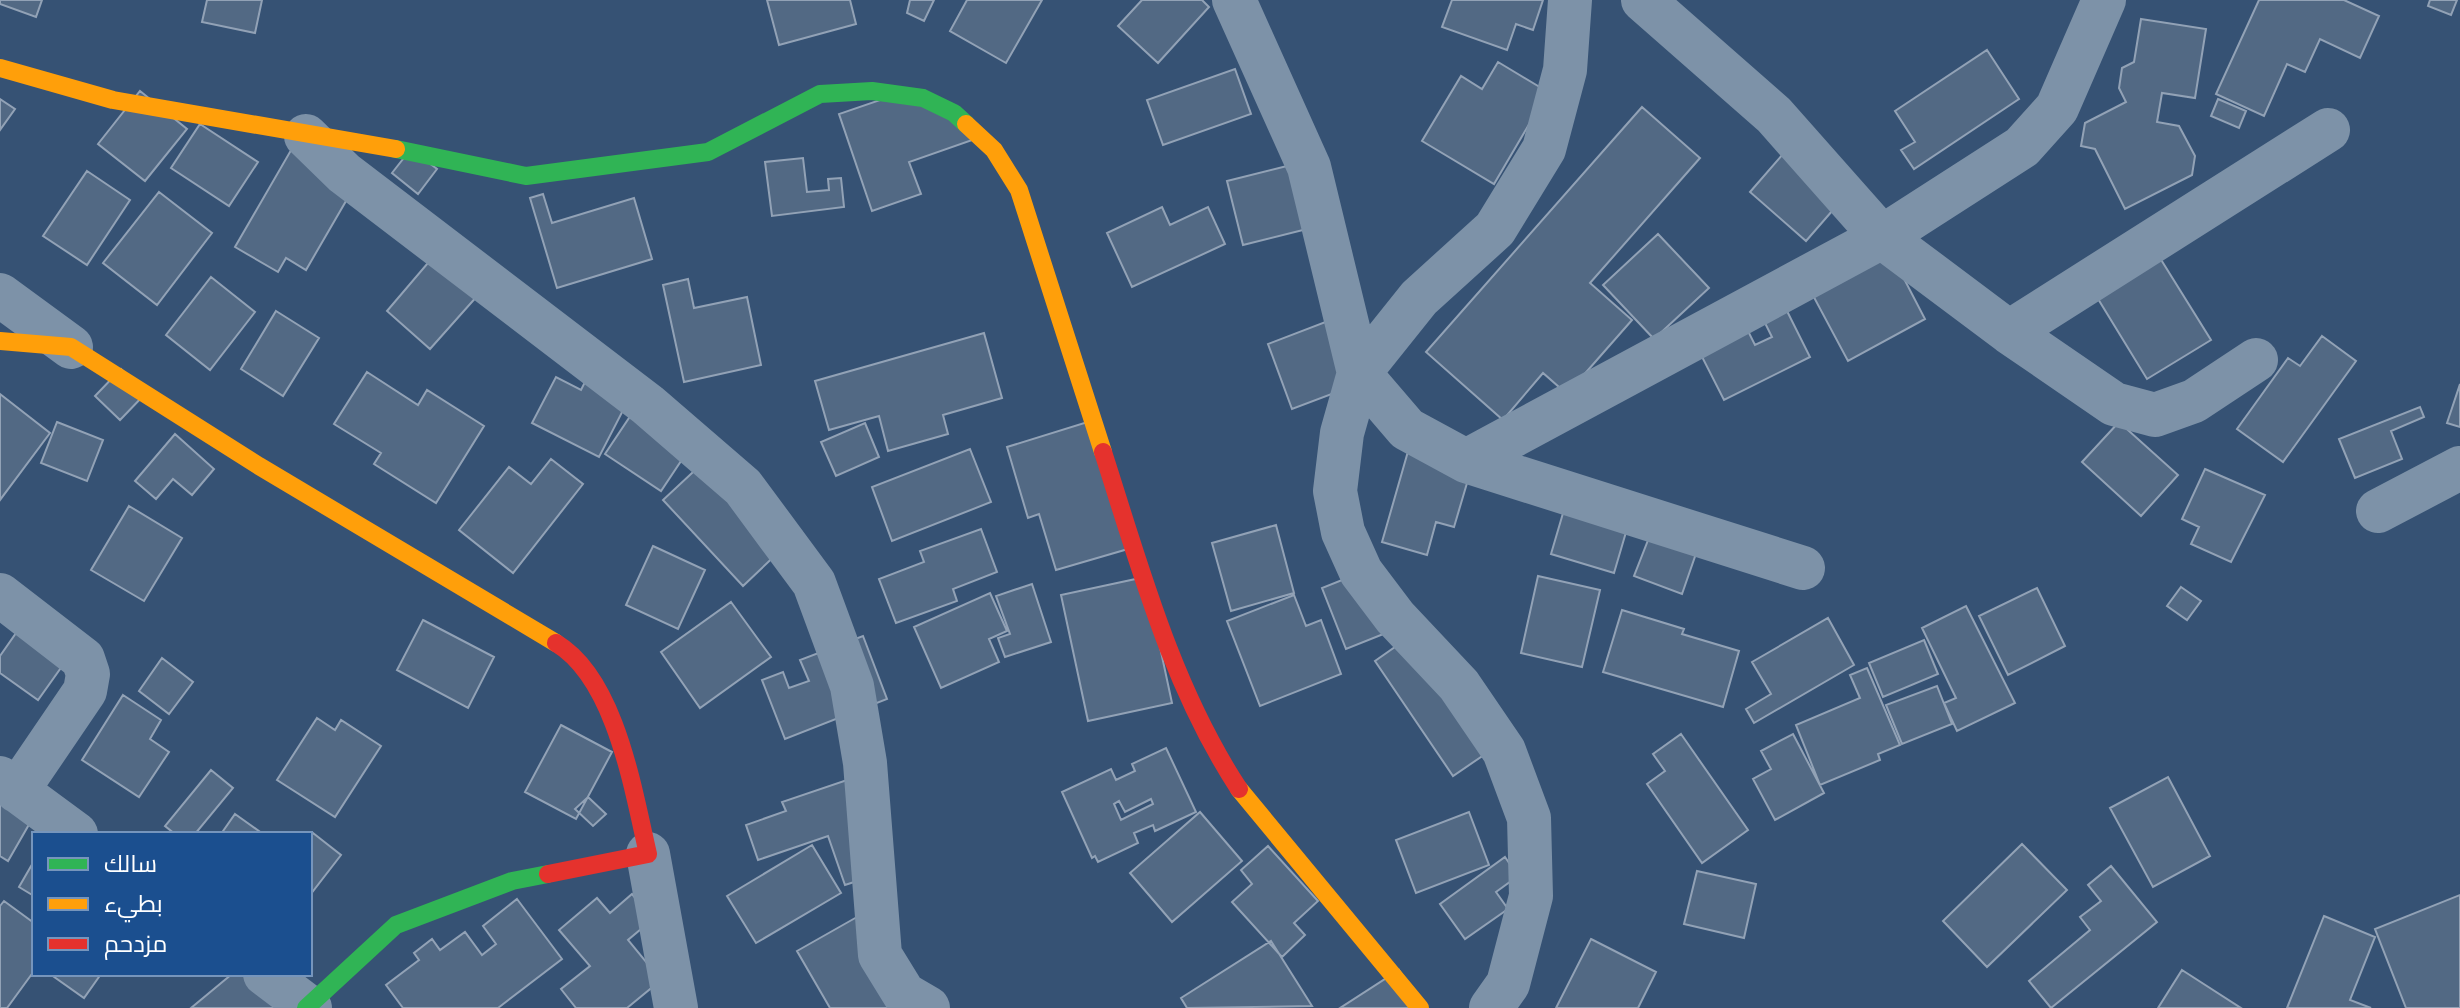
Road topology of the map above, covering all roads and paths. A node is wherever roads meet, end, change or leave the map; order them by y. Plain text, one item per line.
1 (1234, 0) edge
2 (1570, 0) edge
3 (1643, 0) edge
4 (2104, 0) edge
5 (0, 68) edge
6 (2328, 130) dead end
7 (306, 136) junction
8 (1882, 237) junction
9 (0, 295) edge
10 (2009, 332) junction
11 (0, 341) edge
12 (71, 347) junction
13 (2256, 360) dead end
14 (1359, 373) junction
15 (1466, 461) junction
16 (2460, 468) edge
17 (2378, 511) dead end
18 (1803, 568) dead end
19 (0, 595) edge
20 (9, 784) edge
21 (73, 832) edge
22 (648, 854) junction
23 (268, 976) edge
24 (307, 1007) edge
25 (676, 1008) edge
26 (928, 1008) edge
27 (1420, 1008) edge
28 (1491, 1008) edge

1 - 14 street
2 - 14 street
3 - 8 street
4 - 8 street
5 - 7 street
6 - 10 street
7 - 26 street
7 - 27 street
8 - 10 street
8 - 15 street
9 - 12 street
10 - 13 street
11 - 12 street
12 - 22 street
14 - 15 street
14 - 28 street
15 - 18 street
16 - 17 street
19 - 20 street
20 - 21 street
22 - 24 street
22 - 25 street
23 - 24 street

